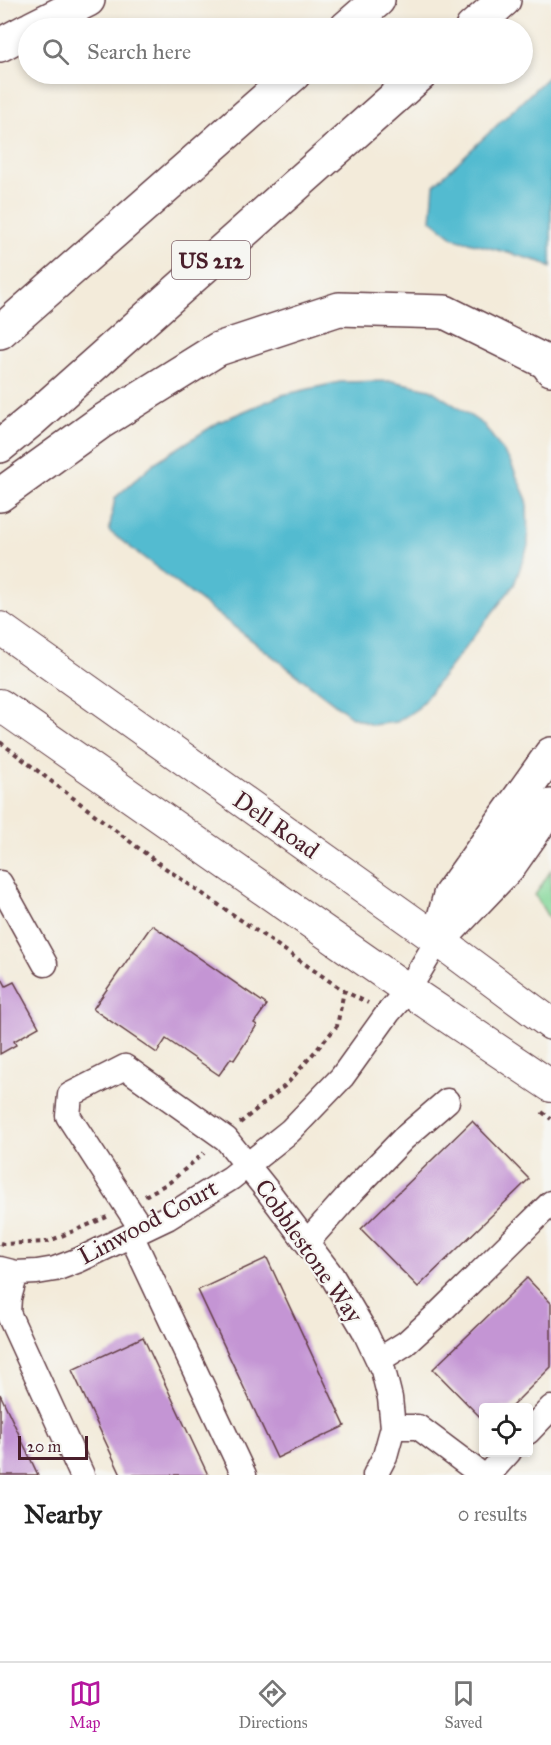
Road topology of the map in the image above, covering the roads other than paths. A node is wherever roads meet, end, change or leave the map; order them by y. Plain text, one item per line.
1 (88, 0) edge
2 (378, 0) edge
3 (504, 0) edge
4 (52, 18) edge
5 (357, 18) edge
6 (483, 18) edge
7 (18, 35) edge
8 (0, 45) edge
9 (283, 84) edge
10 (410, 84) edge
11 (0, 332) edge
12 (551, 369) edge
13 (0, 446) edge
14 (0, 495) edge
15 (0, 628) edge
16 (0, 705) edge
17 (551, 754) edge
18 (551, 806) edge
19 (0, 883) edge
20 (438, 940) junction
21 (45, 964) dead end
22 (398, 1002) junction
23 (551, 1024) edge
24 (546, 1099) edge
25 (447, 1101) dead end
26 (248, 1165) junction
27 (551, 1203) edge
28 (137, 1233) junction
29 (307, 1242) junction
30 (8, 1271) edge
31 (379, 1360) junction
32 (551, 1408) edge
33 (393, 1427) junction
34 (533, 1427) edge
35 (504, 1457) edge
36 (82, 1475) edge
37 (244, 1475) edge
38 (375, 1475) edge
39 (482, 1475) edge
40 (488, 1475) edge

1 - 4 highway
2 - 5 highway
3 - 6 highway
7 - 8 highway
9 - 11 highway
10 - 13 highway, US 212
12 - 14 highway
15 - 20 main road, Dell Road
16 - 22 main road
17 - 20 highway
18 - 20 highway
19 - 21 street
20 - 22 street, Linwood Court
20 - 23 main road, Dell Road
22 - 24 main road
22 - 26 street, Linwood Court
25 - 29 street
26 - 28 street, Linwood Court
26 - 28 street, Cobblestone Way
26 - 29 street, Cobblestone Way
27 - 31 street
28 - 30 street, Linwood Court
28 - 37 street
29 - 31 street, Cobblestone Way
30 - 36 street
31 - 33 street, Cobblestone Way
32 - 34 street
33 - 38 street, Cobblestone Way
33 - 39 street
35 - 40 street

